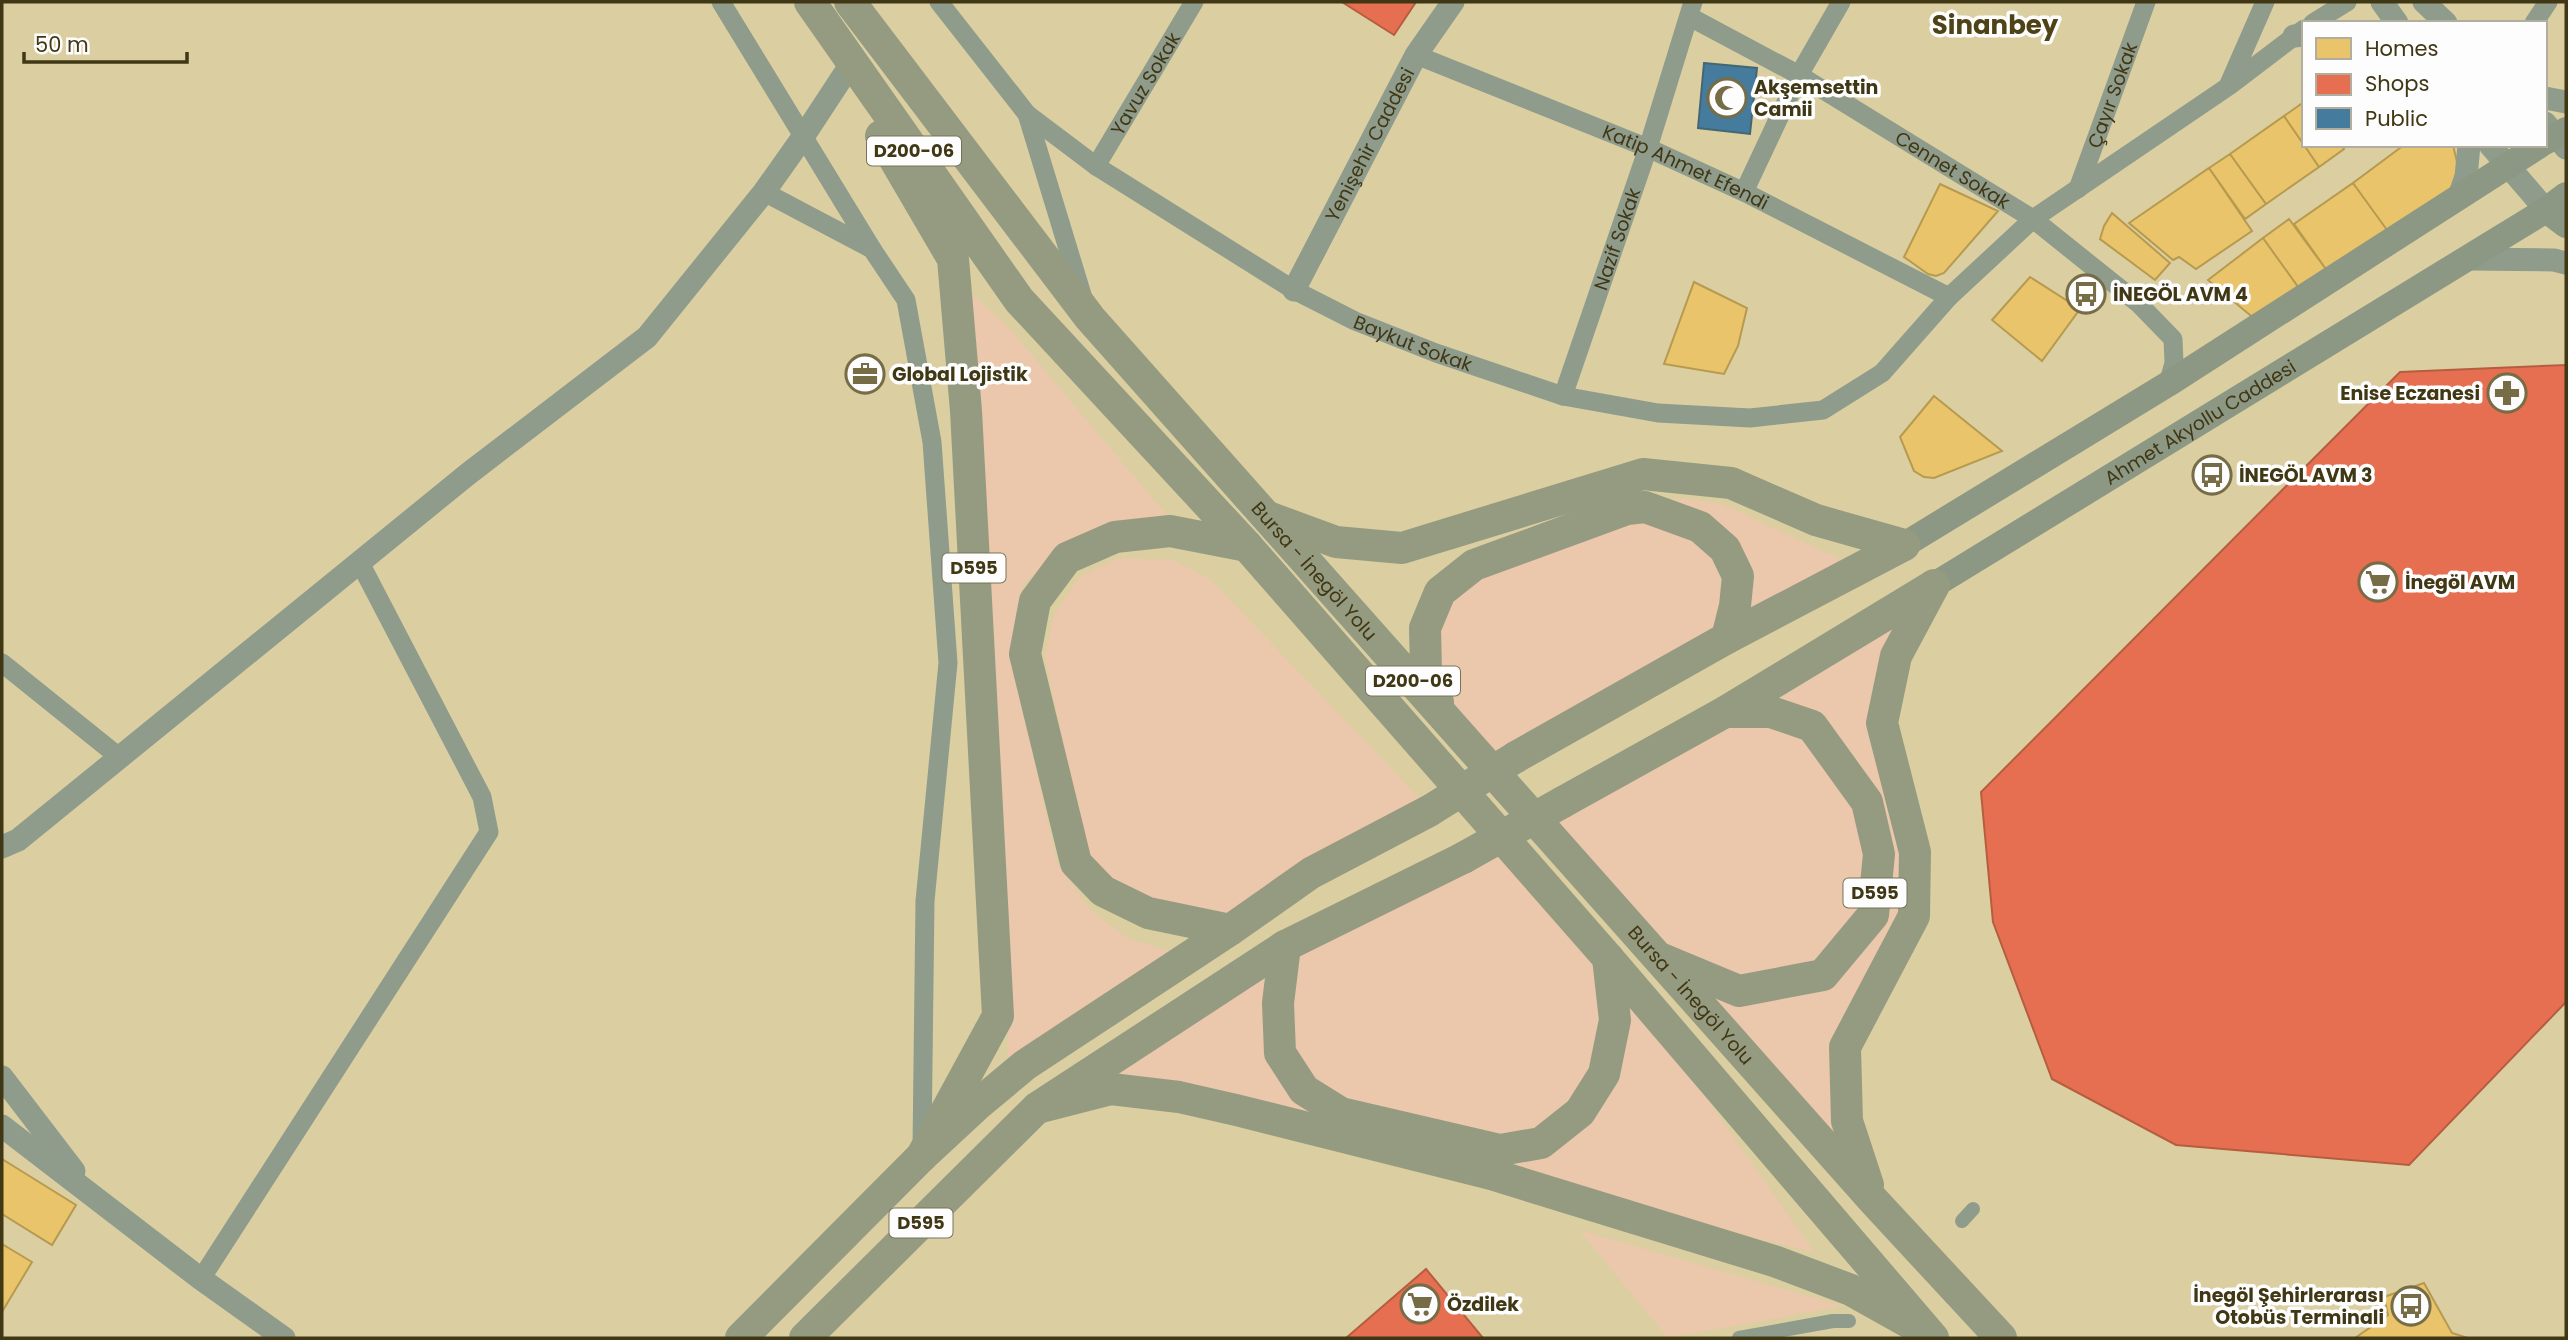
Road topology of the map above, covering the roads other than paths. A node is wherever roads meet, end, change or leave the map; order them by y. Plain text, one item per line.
1 (721, 2) edge
2 (803, 2) edge
3 (810, 2) edge
4 (850, 2) edge
5 (939, 2) edge
6 (1195, 2) edge
7 (1453, 2) edge
8 (1842, 2) edge
9 (2146, 2) edge
10 (2265, 2) edge
11 (2347, 2) edge
12 (2382, 2) edge
13 (2548, 2) edge
14 (1691, 9) edge
15 (2316, 21) edge
16 (2396, 21) edge
17 (2535, 21) edge
18 (2300, 33) edge
19 (1416, 55) junction
20 (845, 73) junction
21 (1799, 75) junction
22 (2229, 86) junction
23 (2547, 98) edge
24 (2566, 102) edge
25 (1027, 114) junction
26 (803, 137) junction
27 (2469, 147) edge
28 (2492, 147) edge
29 (2537, 147) edge
30 (1648, 148) junction
31 (1096, 166) junction
32 (2508, 166) junction
33 (2078, 189) junction
34 (764, 192) junction
35 (1744, 192) junction
36 (2458, 199) junction
37 (2559, 210) edge
38 (2033, 219) junction
39 (872, 249) junction
40 (2466, 259) junction
41 (2566, 263) edge
42 (1294, 290) junction
43 (1949, 297) junction
44 (1090, 318) junction
45 (2173, 339) junction
46 (2211, 356) junction
47 (2168, 384) junction
48 (1563, 396) junction
49 (1263, 515) junction
50 (1904, 545) junction
51 (1247, 546) junction
52 (359, 561) junction
53 (1934, 585) junction
54 (1727, 638) junction
55 (2, 663) edge
56 (1725, 712) junction
57 (1442, 713) junction
58 (119, 757) junction
59 (10, 844) edge
60 (2, 865) edge
61 (1230, 930) junction
62 (1285, 946) junction
63 (1656, 956) junction
64 (1608, 958) junction
65 (2, 1077) edge
66 (1037, 1108) junction
67 (2, 1126) edge
68 (922, 1156) junction
69 (96, 1198) junction
70 (1873, 1200) junction
71 (1973, 1209) dead end
72 (1962, 1221) dead end
73 (201, 1279) junction
74 (1849, 1321) dead end
75 (1931, 1336) edge
76 (284, 1338) edge
77 (741, 1338) edge
78 (806, 1338) edge
79 (1739, 1338) edge
80 (2001, 1338) edge

1 - 26 street
2 - 20 highway, D595
3 - 51 highway, Bursa - İnegöl Yolu / D200-06
4 - 44 highway, Bursa - İnegöl Yolu / D200-06
5 - 25 street, Baykut Sokak
6 - 31 street, Yavuz Sokak
7 - 19 street, Yenişehir Caddesi
8 - 21 street
9 - 33 street, Çayır Sokak
10 - 22 street
11 - 15 street
12 - 16 street
13 - 17 street
14 - 21 street, Cennet Sokak
14 - 30 street, Nazif Sokak
18 - 22 street, Baykut Sokak
19 - 30 street, Katip Ahmet Efendi
19 - 42 street, Yenişehir Caddesi
20 - 26 street
20 - 68 highway, D595
21 - 35 street
21 - 38 street, Cennet Sokak
22 - 33 street, Baykut Sokak
23 - 24 street
25 - 31 street, Baykut Sokak
25 - 44 street
26 - 34 street
26 - 39 street
27 - 36 street
28 - 32 street
29 - 32 main road
30 - 35 street, Katip Ahmet Efendi
30 - 48 street, Nazif Sokak
31 - 42 street, Baykut Sokak
32 - 36 main road
32 - 37 street
33 - 38 street, Baykut Sokak
34 - 39 street
34 - 52 street
35 - 43 street, Katip Ahmet Efendi
36 - 46 main road
37 - 40 main road, Ahmet Akyollu Caddesi
38 - 43 street, Baykut Sokak
38 - 45 street, Cennet Sokak
39 - 68 street
40 - 41 street
40 - 53 main road, Ahmet Akyollu Caddesi
42 - 48 street, Baykut Sokak
43 - 48 street, Baykut Sokak
44 - 49 highway, Bursa - İnegöl Yolu / D200-06
45 - 46 street, Cennet Sokak
45 - 47 street
46 - 47 main road
47 - 50 main road
49 - 50 highway
49 - 57 highway, Bursa - İnegöl Yolu / D200-06
50 - 54 highway
51 - 61 highway
51 - 64 highway, Bursa - İnegöl Yolu / D200-06
52 - 58 street
52 - 73 street
53 - 56 highway
53 - 70 highway
54 - 57 highway
54 - 61 highway, bridge
55 - 58 street
56 - 62 highway, D595, bridge
56 - 63 highway, D595
57 - 63 highway, Bursa - İnegöl Yolu / D200-06
58 - 59 street
59 - 60 street
61 - 68 highway
62 - 64 highway
62 - 66 highway, D595
63 - 70 highway, Bursa - İnegöl Yolu / D200-06
64 - 75 highway, Bursa - İnegöl Yolu / D200-06
65 - 69 street
66 - 75 highway
66 - 78 highway, D595
67 - 69 street
68 - 77 highway, D595
69 - 73 street
70 - 80 highway, Bursa - İnegöl Yolu / D200-06
71 - 72 street
73 - 76 street
74 - 79 street

